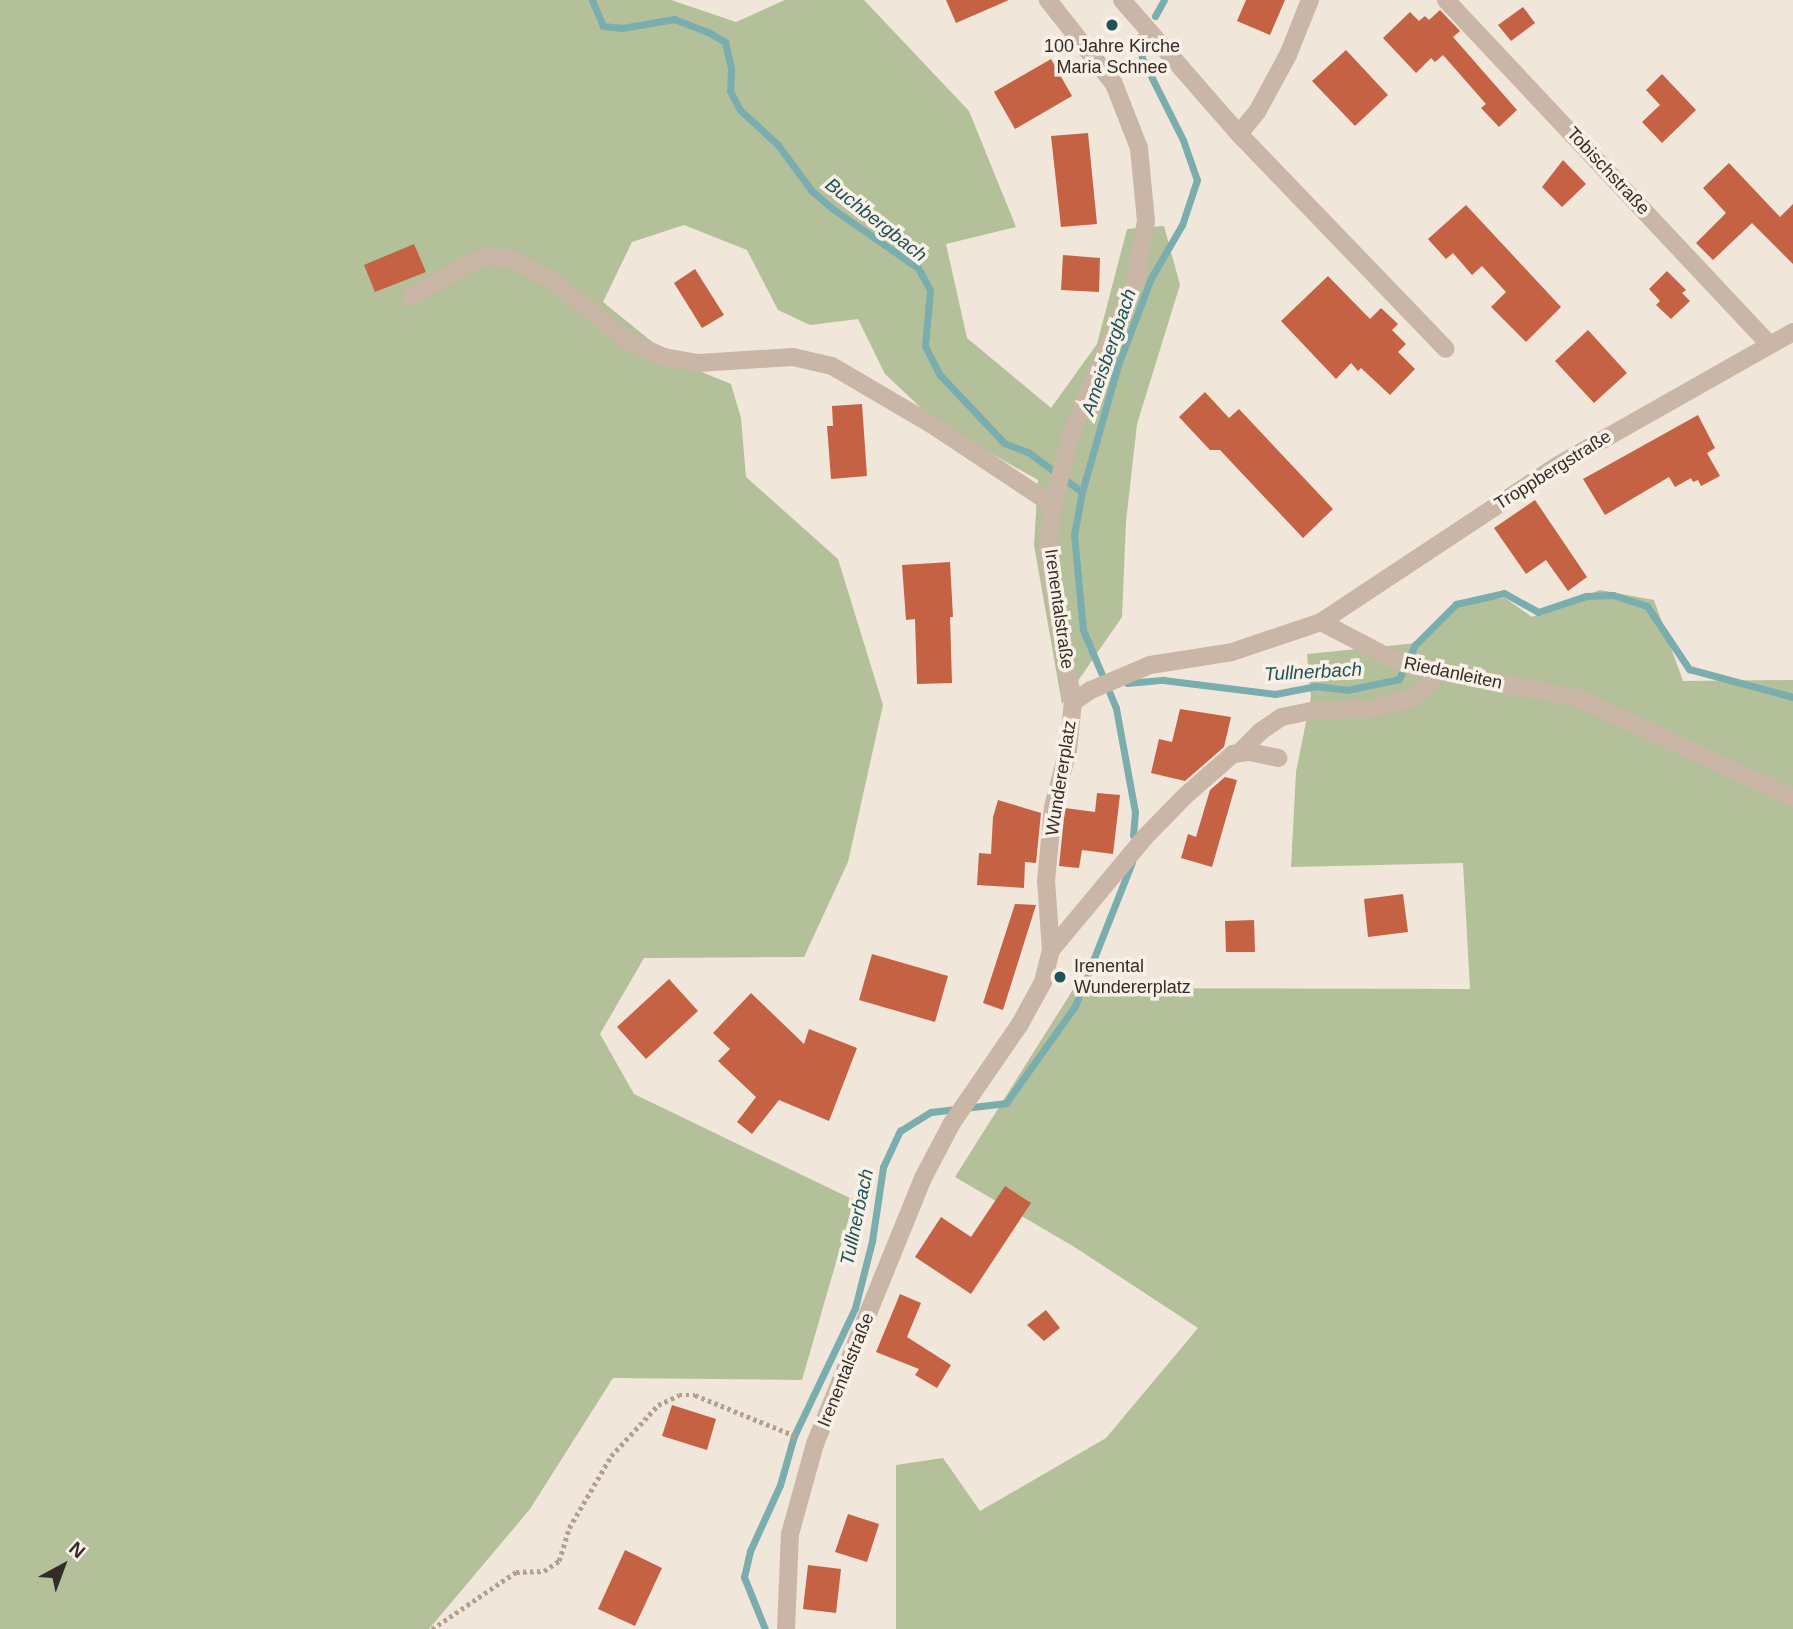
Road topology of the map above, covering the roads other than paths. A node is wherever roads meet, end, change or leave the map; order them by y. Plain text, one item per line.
1 (1122, 0) edge
2 (1310, 0) edge
3 (1446, 0) edge
4 (1057, 4) edge
5 (1239, 134) junction
6 (410, 297) dead end
7 (1793, 331) edge
8 (1769, 344) junction
9 (1446, 349) dead end
10 (1054, 498) junction
11 (1321, 622) junction
12 (1435, 671) junction
13 (1073, 702) junction
14 (1241, 751) junction
15 (1278, 758) dead end
16 (1793, 798) edge
17 (1051, 950) junction
18 (979, 1087) joint
19 (786, 1629) edge

1 - 5 street
2 - 5 street
3 - 8 street, Tobischstraße
4 - 10 street, Irenentalstraße
5 - 9 street
6 - 10 street
7 - 8 street, Troppbergstraße
8 - 11 street, Troppbergstraße
10 - 13 street, Irenentalstraße
11 - 12 street, Riedanleiten
11 - 13 street
12 - 14 street
12 - 16 street, Riedanleiten
13 - 17 street, Wundererplatz
14 - 15 street
14 - 17 street
17 - 18 street, Wundererplatz
18 - 19 street, Irenentalstraße

